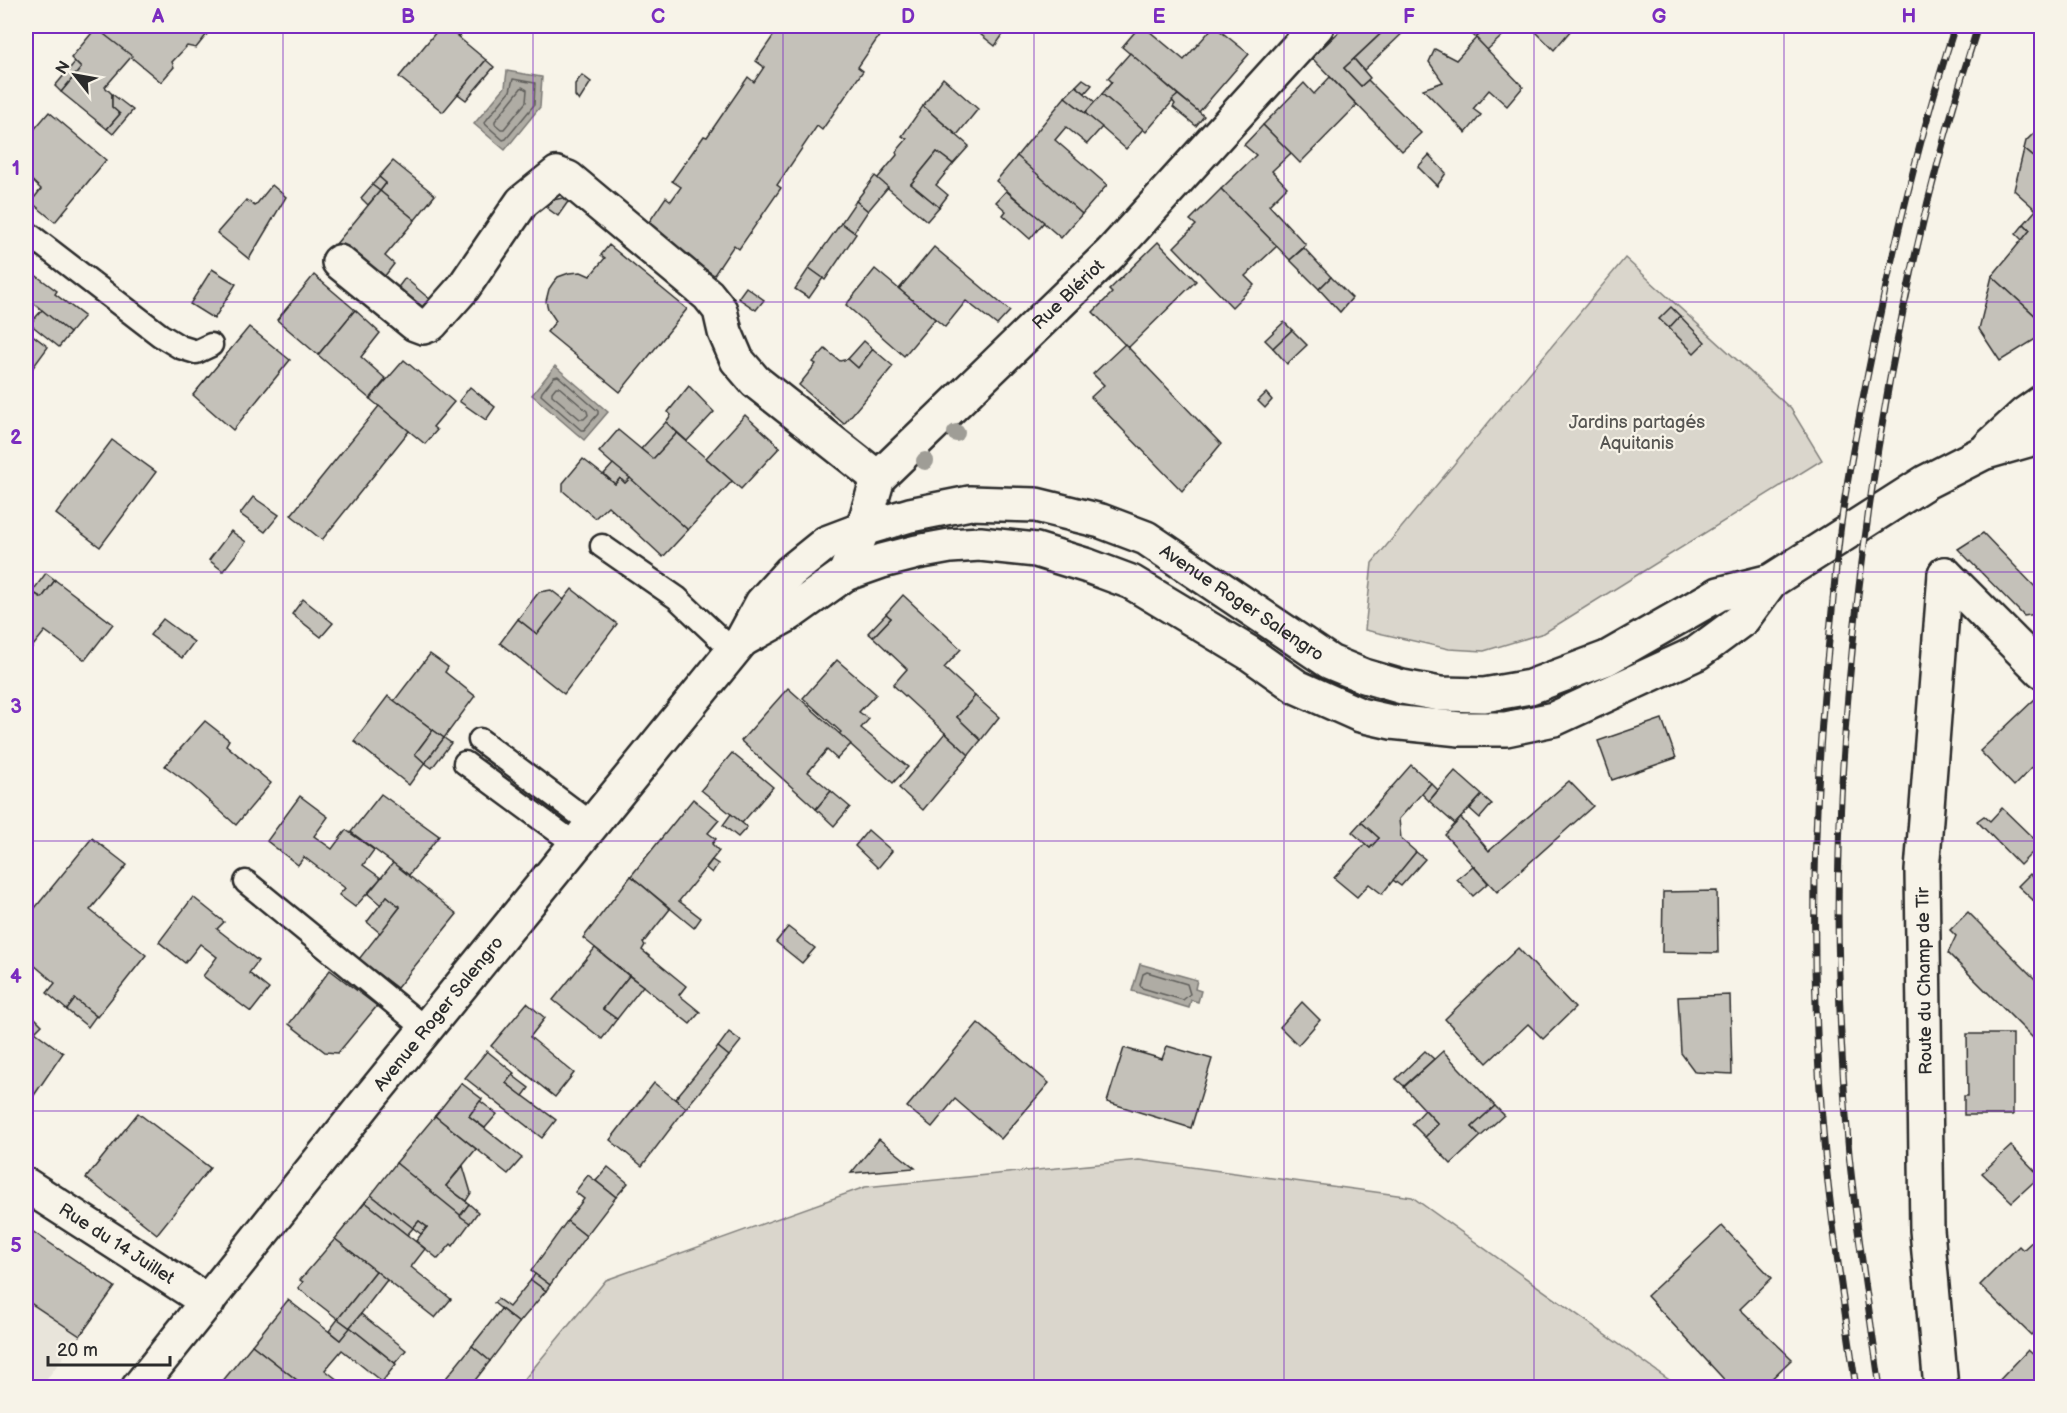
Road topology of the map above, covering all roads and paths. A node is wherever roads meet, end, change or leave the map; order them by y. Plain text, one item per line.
1 (1317, 26) edge
2 (26, 232) edge
3 (339, 262) dead end
4 (211, 345) dead end
5 (2042, 402) edge
6 (2042, 436) edge
7 (1983, 453) junction
8 (878, 478) junction
9 (863, 529) junction
10 (602, 546) dead end
11 (845, 574) junction
12 (1771, 581) junction
13 (737, 645) junction
14 (2042, 671) edge
15 (480, 740) dead end
16 (465, 763) dead end
17 (583, 834) junction
18 (246, 882) dead end
19 (427, 1030) junction
20 (26, 1185) edge
21 (208, 1302) junction
22 (138, 1388) edge
23 (1941, 1388) edge

1 - 8 main road, Rue Blériot
2 - 4 lane
3 - 8 main road
5 - 7 main road
6 - 7 main road
7 - 12 main road, Avenue Roger Salengro
8 - 9 main road, Rue Blériot
9 - 11 main road, Rue Blériot
9 - 12 main road, Avenue Roger Salengro
9 - 13 main road, Avenue Roger Salengro
10 - 13 lane
11 - 12 main road, Avenue Roger Salengro
11 - 13 main road, Avenue Roger Salengro
13 - 17 main road, Avenue Roger Salengro
14 - 23 main road, Route du Champ de Tir
15 - 17 lane
16 - 17 lane
17 - 19 main road, Avenue Roger Salengro
18 - 19 lane
19 - 21 main road, Avenue Roger Salengro
20 - 21 main road, Rue du 14 Juillet
21 - 22 main road, Avenue Roger Salengro

